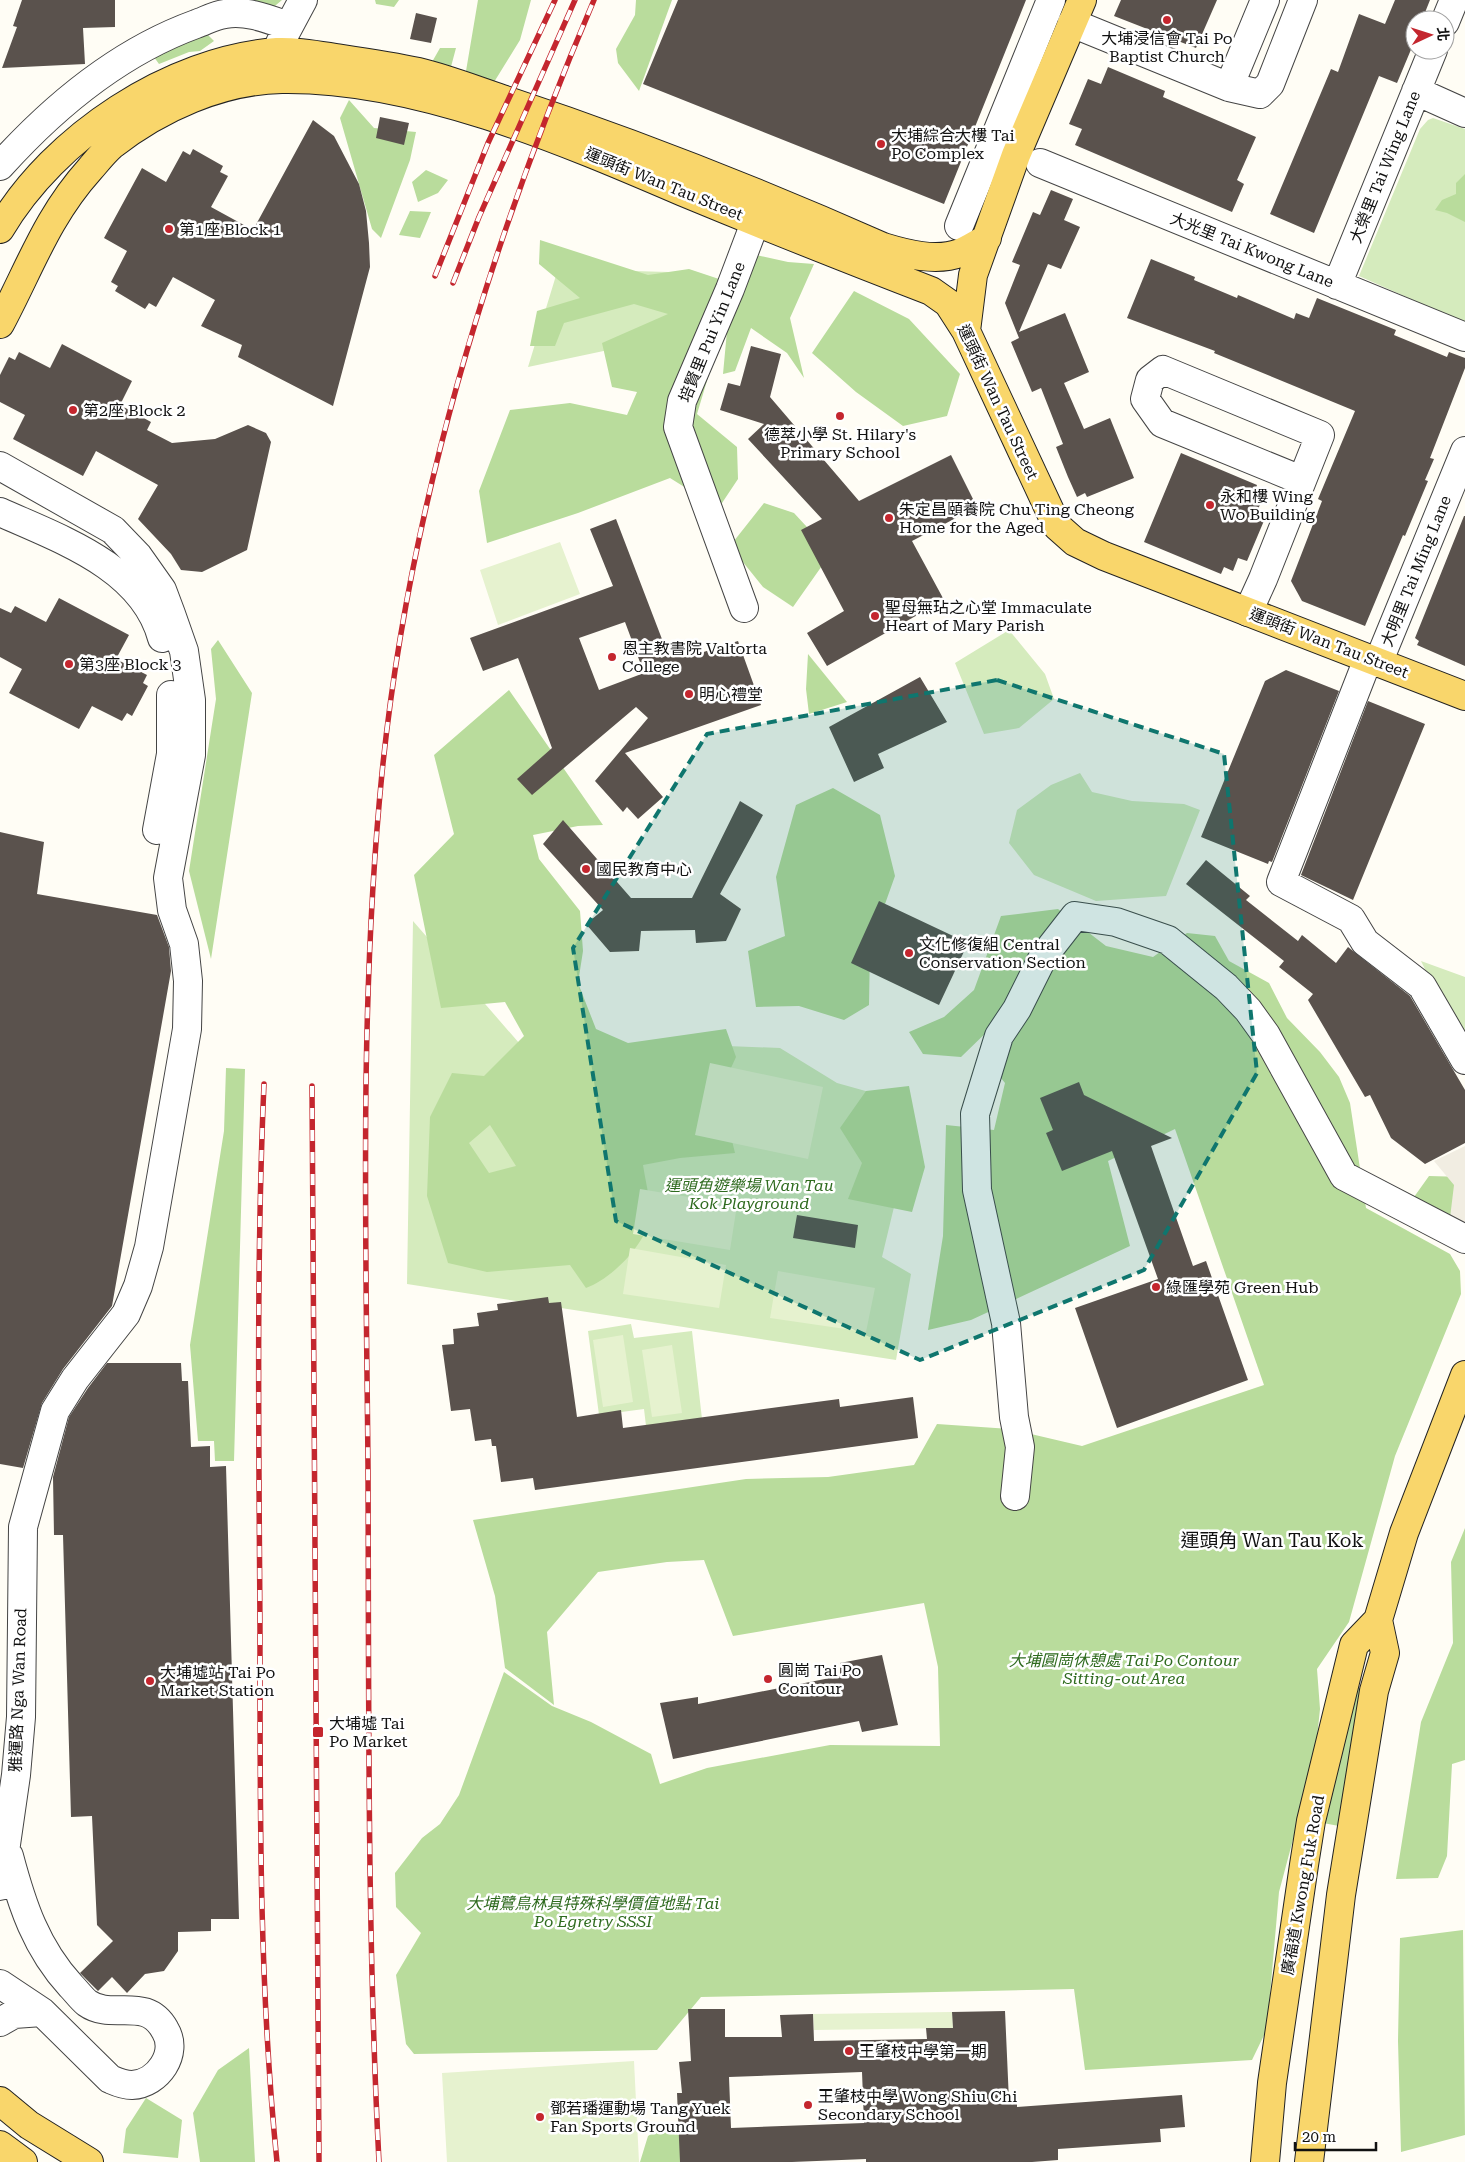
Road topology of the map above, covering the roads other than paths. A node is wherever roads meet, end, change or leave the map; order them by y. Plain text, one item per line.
1 (303, 0) edge
2 (1051, 0) edge
3 (1265, 0) edge
4 (1304, 0) edge
5 (1077, 12) edge
6 (288, 26) junction
7 (278, 52) junction
8 (1429, 60) edge
9 (279, 79) junction
10 (1229, 88) junction
11 (1416, 91) junction
12 (1465, 112) edge
13 (518, 115) junction
14 (1040, 163) dead end
15 (0, 166) edge
16 (760, 209) junction
17 (959, 226) dead end
18 (0, 229) edge
19 (988, 238) junction
20 (1338, 285) junction
21 (0, 324) edge
22 (966, 331) junction
23 (1465, 337) edge
24 (1465, 451) edge
25 (0, 466) edge
26 (1302, 480) junction
27 (0, 512) edge
28 (744, 608) dead end
29 (1248, 612) junction
30 (1373, 661) junction
31 (1465, 696) edge
32 (149, 876) dead end
33 (1465, 1060) edge
34 (1465, 1239) edge
35 (1465, 1374) edge
36 (1015, 1496) dead end
37 (11, 1550) edge
38 (1378, 1620) junction
39 (3, 1857) edge
40 (0, 1886) edge
41 (0, 1984) edge
42 (42, 2012) junction
43 (0, 2022) edge
44 (0, 2101) edge
45 (0, 2145) edge
46 (23, 2162) edge
47 (89, 2162) edge
48 (1265, 2162) edge
49 (1309, 2162) edge

1 - 6 street
2 - 17 street
3 - 10 street
4 - 10 street
5 - 10 street
5 - 19 main road
6 - 7 street
6 - 15 street
7 - 9 street
7 - 13 main road
7 - 18 main road
8 - 11 street, 大榮里 Tai Wing Lane
9 - 13 main road
9 - 21 main road
11 - 12 street
11 - 20 street, 大榮里 Tai Wing Lane
13 - 16 main road, 運頭街 Wan Tau Street
14 - 20 street, 大光里 Tai Kwong Lane
16 - 19 main road, 運頭街 Wan Tau Street
16 - 22 main road, 運頭街 Wan Tau Street
16 - 28 street, 培賢里 Pui Yin Lane
19 - 22 main road
20 - 23 street, 大光里 Tai Kwong Lane
22 - 29 main road, 運頭街 Wan Tau Street
24 - 30 street, 大明里 Tai Ming Lane
25 - 37 street, 雅運路 Nga Wan Road
26 - 26 street
26 - 29 street
27 - 32 street
29 - 30 main road, 運頭街 Wan Tau Street
30 - 31 main road, 運頭街 Wan Tau Street
30 - 33 street, 大明里 Tai Ming Lane
34 - 36 street
35 - 38 main road, 廣福道 Kwong Fuk Road
37 - 39 street, 雅運路 Nga Wan Road
38 - 48 main road, 廣福道 Kwong Fuk Road
38 - 49 main road, 廣福道 Kwong Fuk Road
39 - 40 street, 雅運路 Nga Wan Road
39 - 42 street, 雅運路 Nga Wan Road
41 - 42 street, 雅運路 Nga Wan Road
42 - 43 street
44 - 47 main road
45 - 46 main road

